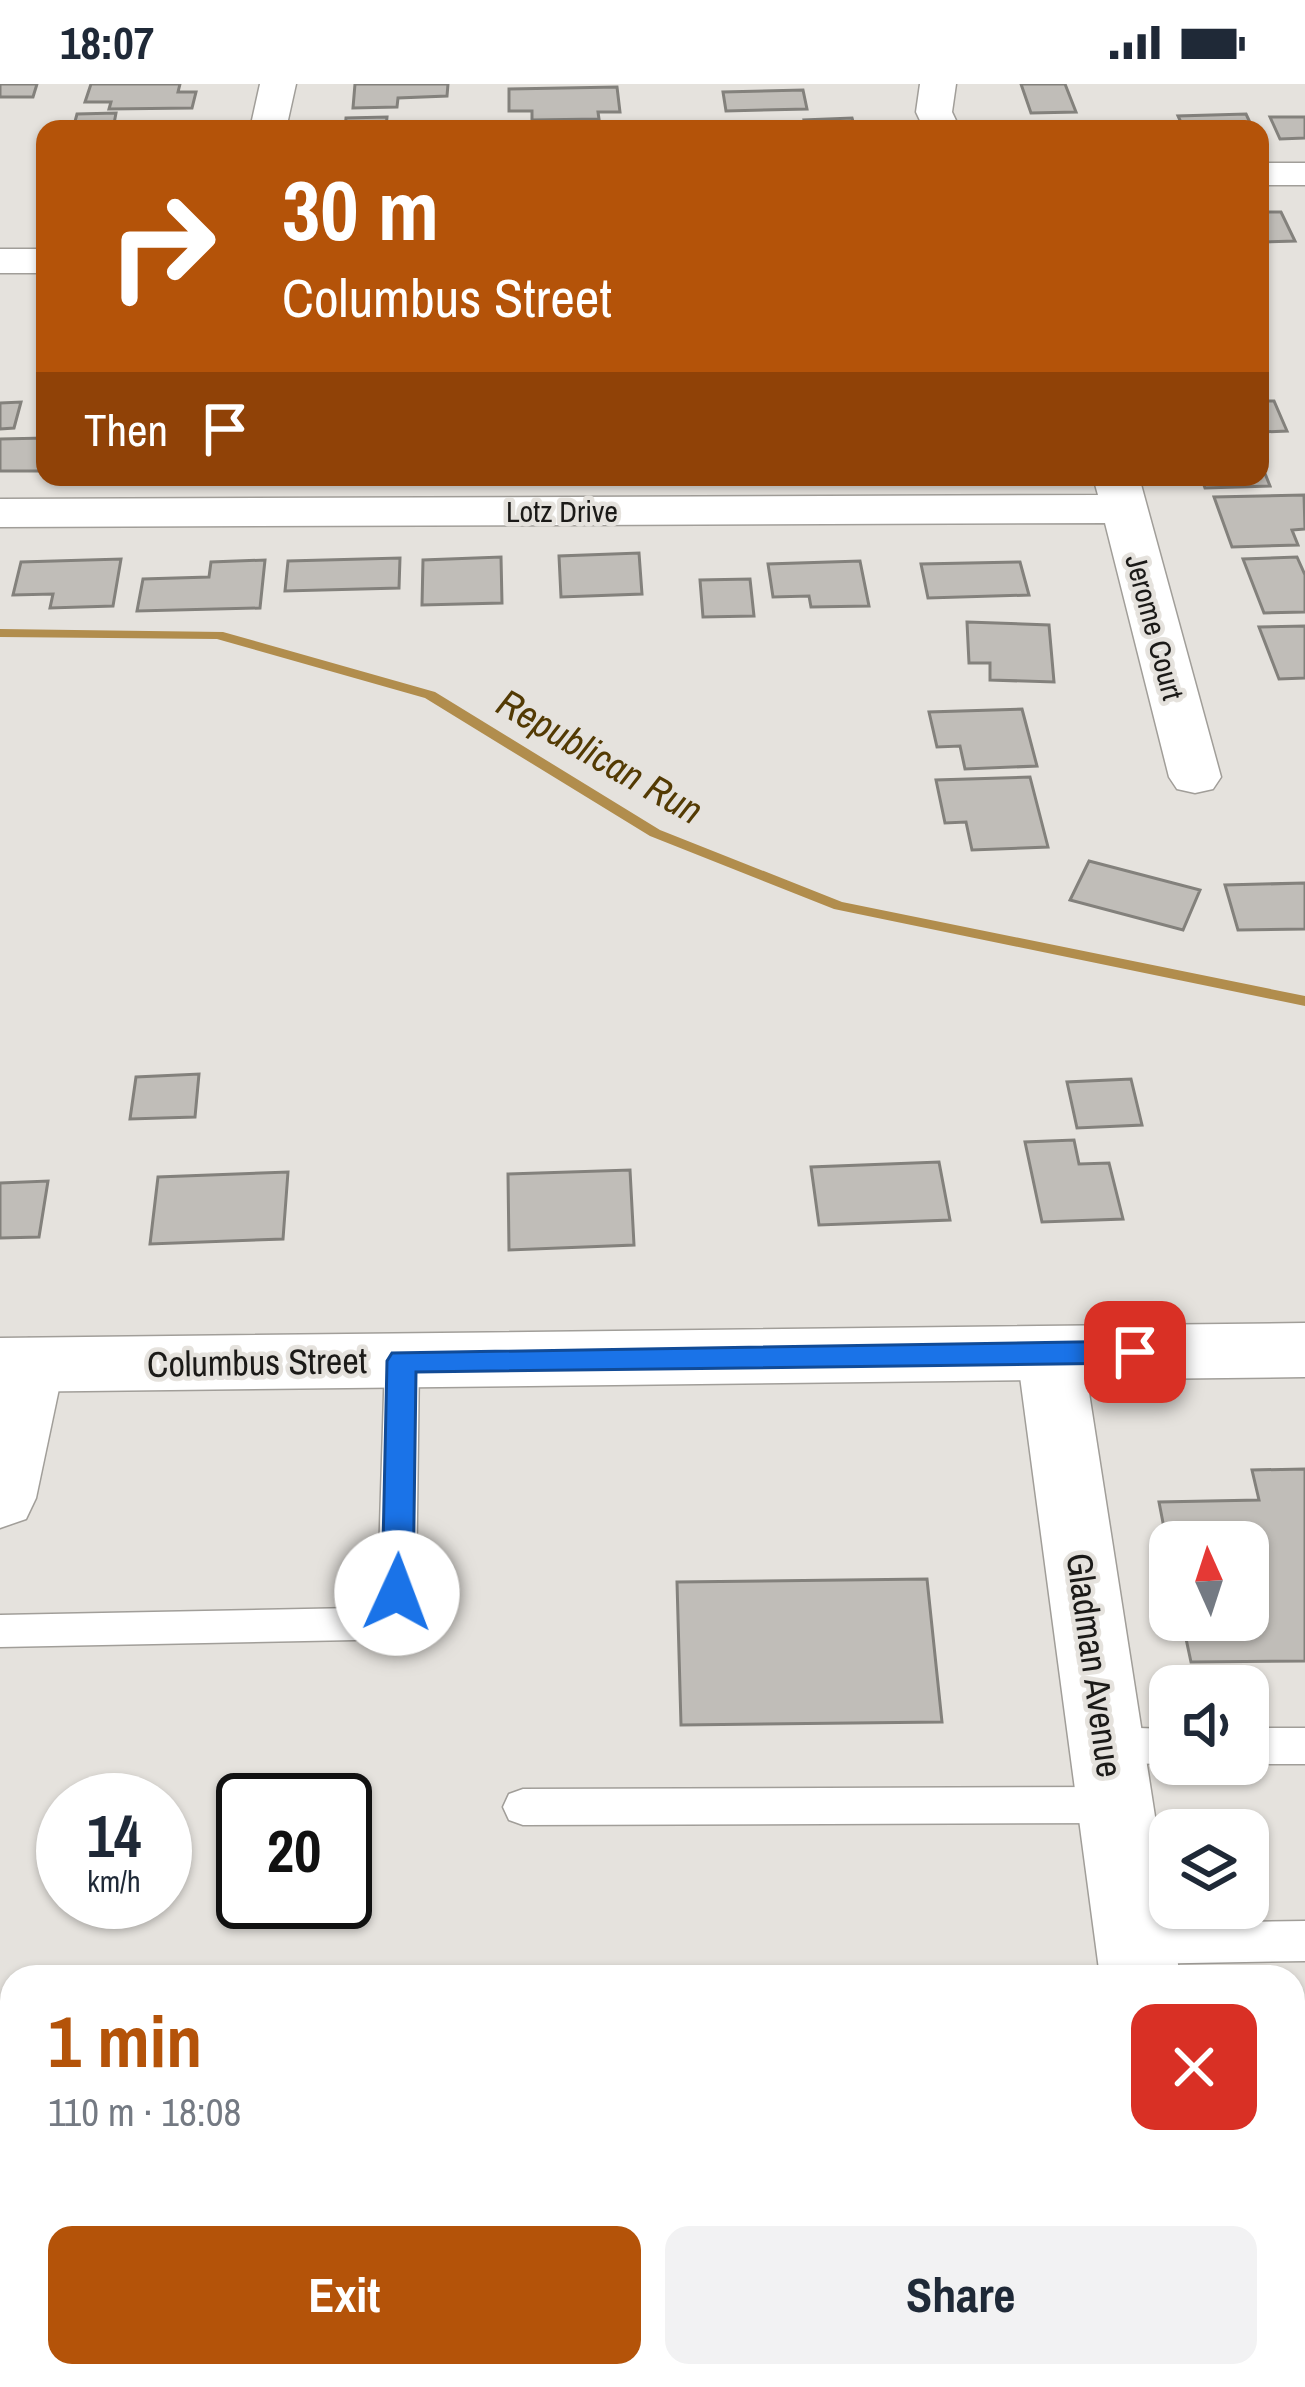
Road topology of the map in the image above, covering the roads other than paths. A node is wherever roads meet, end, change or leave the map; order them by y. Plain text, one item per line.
1 (278, 84) edge
2 (938, 84) edge
3 (270, 120) edge
4 (938, 120) edge
5 (1269, 174) edge
6 (1305, 174) edge
7 (0, 261) edge
8 (36, 261) edge
9 (1120, 493) edge
10 (185, 495) edge
11 (0, 513) edge
12 (1195, 777) dead end
13 (1305, 1350) edge
14 (1050, 1354) junction
15 (402, 1361) junction
16 (14, 1365) edge
17 (0, 1498) edge
18 (0, 1631) edge
19 (1269, 1746) edge
20 (1305, 1746) edge
21 (1130, 1766) edge
22 (524, 1807) dead end
23 (1305, 1941) edge
24 (1138, 1961) edge

1 - 3 street
2 - 4 street
5 - 6 street
7 - 8 street
9 - 10 street, Lotz Drive
9 - 12 street, Jerome Court
10 - 11 street, Lotz Drive
13 - 14 main road, Columbus Street
14 - 15 main road, Columbus Street
14 - 21 street, Gladman Avenue
15 - 16 main road, Columbus Street
15 - 18 lane
16 - 17 main road
19 - 20 lane
21 - 22 lane
21 - 24 street, Gladman Avenue
23 - 24 lane

